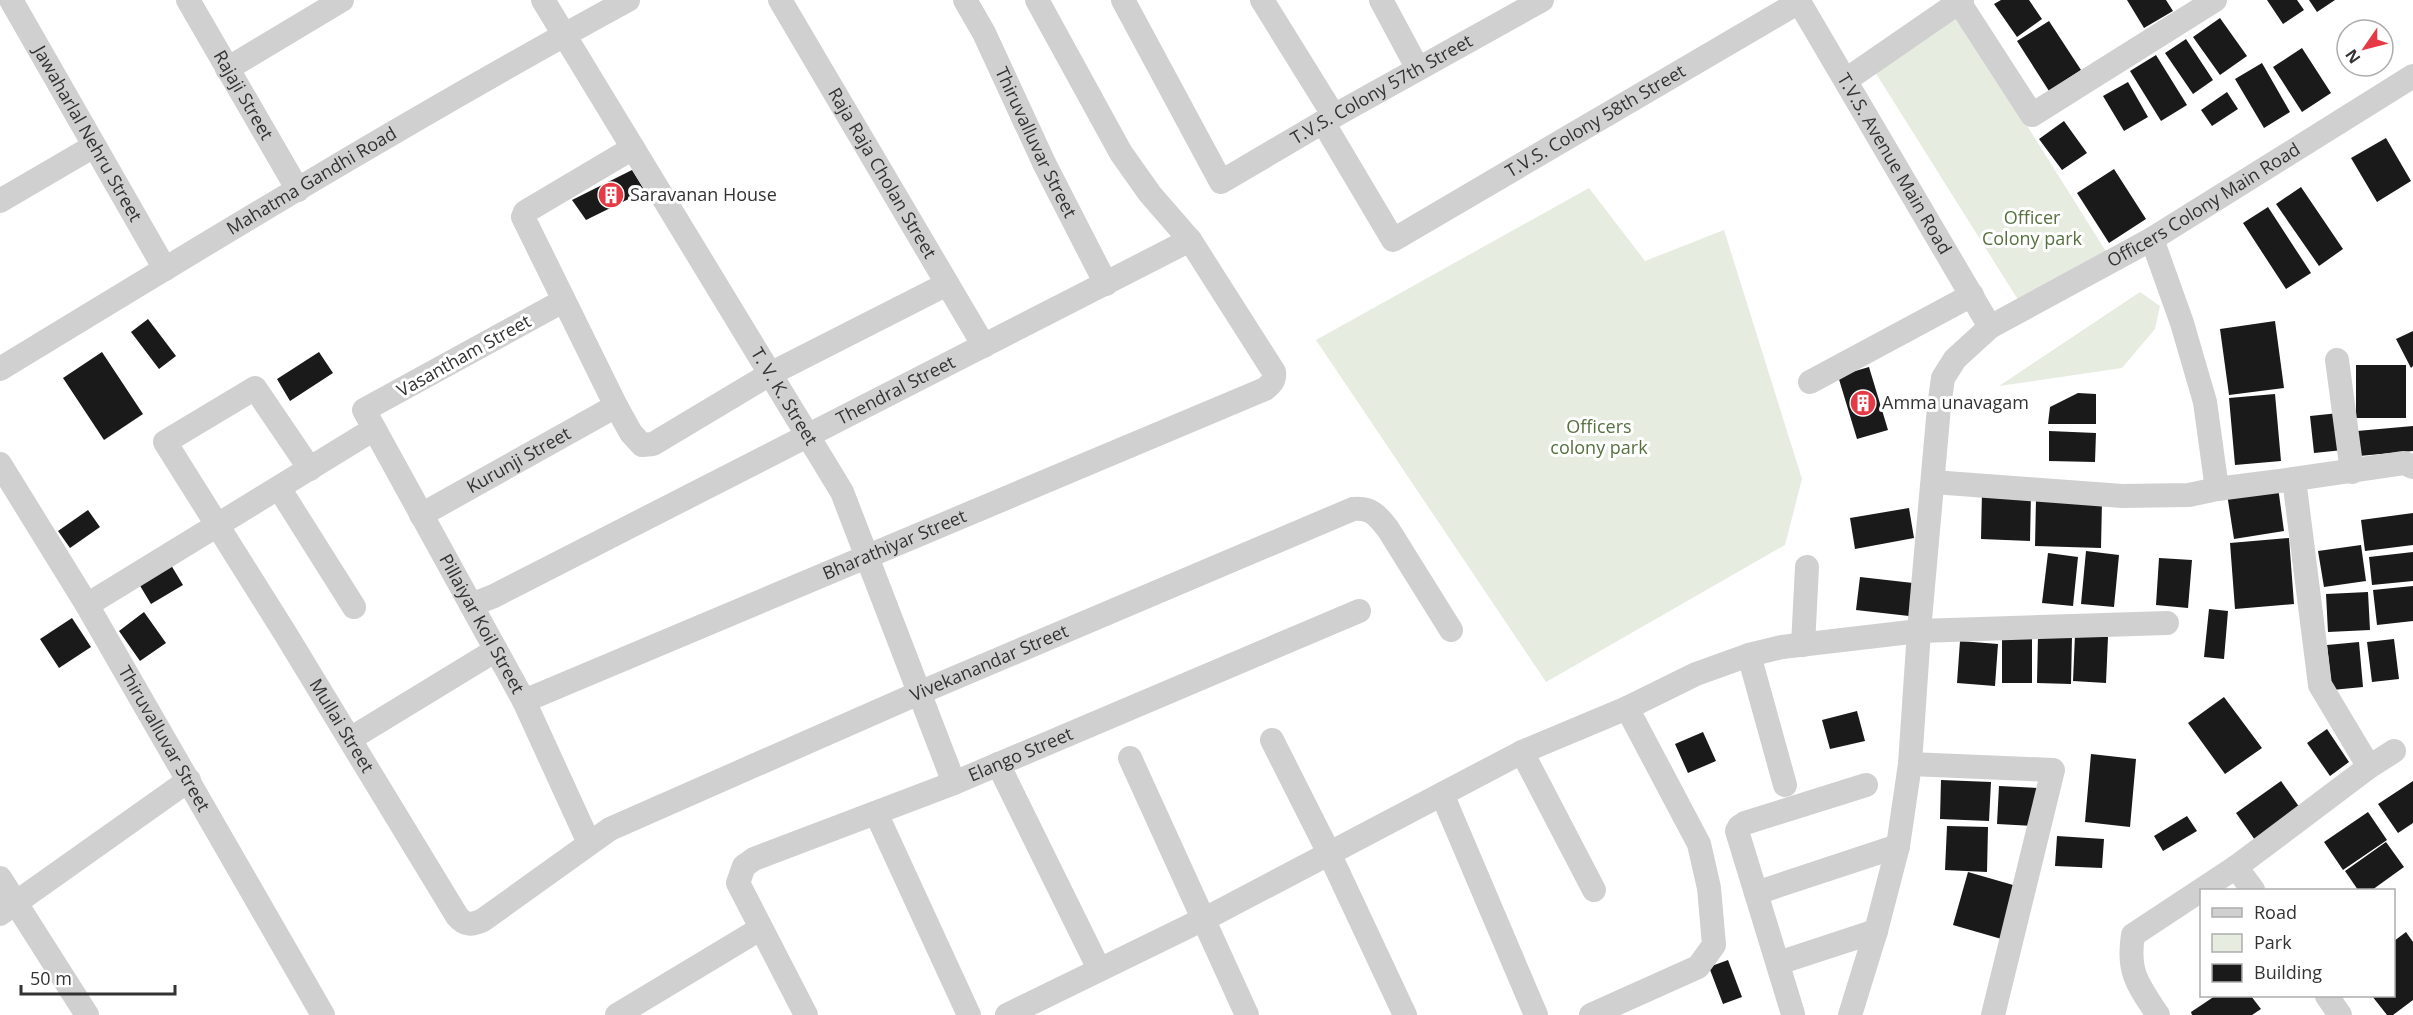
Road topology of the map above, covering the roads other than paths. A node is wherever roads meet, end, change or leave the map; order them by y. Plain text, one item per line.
1 (11, 0) edge
2 (188, 0) edge
3 (342, 0) edge
4 (543, 0) edge
5 (628, 0) edge
6 (780, 0) edge
7 (965, 0) edge
8 (1037, 0) edge
9 (1123, 0) edge
10 (1262, 0) edge
11 (1381, 0) edge
12 (2215, 0) edge
13 (1798, 1) edge
14 (1961, 1) edge
15 (1531, 3) edge
16 (564, 35) junction
17 (227, 69) junction
18 (1418, 69) junction
19 (2413, 76) edge
20 (1846, 80) junction
21 (1328, 119) junction
22 (94, 146) junction
23 (633, 148) junction
24 (298, 190) junction
25 (0, 201) edge
26 (2152, 239) junction
27 (1190, 240) junction
28 (165, 269) junction
29 (947, 284) junction
30 (1106, 284) junction
31 (1972, 295) junction
32 (563, 301) junction
33 (1990, 327) junction
34 (984, 346) junction
35 (2337, 360) dead end
36 (0, 369) edge
37 (770, 374) junction
38 (1810, 382) dead end
39 (616, 406) junction
40 (369, 420) junction
41 (808, 436) junction
42 (0, 464) edge
43 (2413, 467) edge
44 (310, 469) junction
45 (2352, 472) junction
46 (2294, 479) junction
47 (1933, 482) junction
48 (279, 488) junction
49 (2217, 489) junction
50 (421, 514) junction
51 (218, 525) junction
52 (867, 557) junction
53 (1807, 567) dead end
54 (87, 605) junction
55 (471, 605) junction
56 (354, 607) dead end
57 (1359, 610) dead end
58 (2167, 624) dead end
59 (1451, 630) dead end
60 (1919, 631) junction
61 (1803, 645) junction
62 (496, 650) junction
63 (1749, 655) junction
64 (919, 693) junction
65 (524, 701) junction
66 (1627, 708) junction
67 (350, 739) junction
68 (1272, 740) dead end
69 (2394, 751) dead end
70 (1522, 752) junction
71 (1130, 758) dead end
72 (998, 764) junction
73 (1910, 764) junction
74 (2368, 768) junction
75 (189, 780) junction
76 (954, 783) junction
77 (1785, 785) dead end
78 (1866, 785) dead end
79 (1442, 794) junction
80 (876, 813) junction
81 (589, 843) junction
82 (1898, 846) junction
83 (1329, 853) junction
84 (2236, 867) junction
85 (0, 878) edge
86 (2202, 889) edge
87 (2252, 889) edge
88 (1594, 890) dead end
89 (2200, 890) edge
90 (1756, 893) junction
91 (8, 909) edge
92 (1204, 918) junction
93 (468, 924) joint
94 (760, 929) junction
95 (1876, 931) junction
96 (1778, 963) junction
97 (1099, 969) junction
98 (2328, 997) edge
99 (1793, 1014) edge
100 (87, 1015) edge
101 (323, 1015) edge
102 (617, 1015) edge
103 (806, 1015) edge
104 (969, 1015) edge
105 (1006, 1015) edge
106 (1247, 1015) edge
107 (1405, 1015) edge
108 (1536, 1015) edge
109 (1591, 1015) edge
110 (1850, 1015) edge
111 (1993, 1015) edge
112 (2158, 1015) edge
113 (2340, 1015) edge

1 - 22 street, Jawaharlal Nehru Street
2 - 17 street, Rajaji Street
3 - 17 street
4 - 16 street, T. V. K. Street
5 - 16 street, Mahatma Gandhi Road
6 - 29 street, Raja Raja Cholan Street
7 - 30 street, Thiruvalluvar Street
8 - 27 street
9 - 21 street, T.V.S. Colony 57th Street
10 - 21 street
11 - 18 street
12 - 14 street
13 - 20 street, T.V.S. Avenue Main Road
13 - 21 street, T.V.S. Colony 58th Street
14 - 20 street
15 - 18 street, T.V.S. Colony 57th Street
16 - 23 street, T. V. K. Street
16 - 24 street, Mahatma Gandhi Road
17 - 24 street, Rajaji Street
18 - 21 street, T.V.S. Colony 57th Street
19 - 26 street, Officers Colony Main Road
20 - 31 street, T.V.S. Avenue Main Road
22 - 25 street
22 - 28 street, Jawaharlal Nehru Street
23 - 32 street
23 - 37 street, T. V. K. Street
24 - 28 street, Mahatma Gandhi Road
26 - 33 street, Officers Colony Main Road
26 - 49 street
27 - 30 street, Thendral Street
27 - 52 street, Bharathiyar Street
28 - 36 street, Mahatma Gandhi Road
29 - 34 street, Raja Raja Cholan Street
29 - 37 street
30 - 34 street, Thendral Street
31 - 33 street, T.V.S. Avenue Main Road
31 - 38 street
32 - 39 street
32 - 40 street, Vasantham Street
33 - 47 street, Officers Colony Main Road
34 - 41 street, Thendral Street
35 - 45 street
37 - 39 street
37 - 41 street, T. V. K. Street
39 - 50 street, Kurunji Street
40 - 44 street, Vasantham Street
40 - 50 street, Pillaiyar Koil Street
41 - 52 street, T. V. K. Street
41 - 55 street, Thendral Street
42 - 54 street, Thiruvalluvar Street
43 - 45 street
44 - 48 street, Vasantham Street
44 - 51 street, Mullai Street
45 - 46 street
46 - 49 street
46 - 74 street
47 - 49 street
47 - 60 street, Officers Colony Main Road
48 - 51 street, Vasantham Street
48 - 56 street
50 - 55 street, Pillaiyar Koil Street
51 - 54 street, Vasantham Street
51 - 67 street, Mullai Street
52 - 64 street, T. V. K. Street
52 - 65 street, Bharathiyar Street
53 - 61 street
54 - 75 street, Thiruvalluvar Street
55 - 62 street, Pillaiyar Koil Street
57 - 72 street, Elango Street
58 - 60 street
59 - 64 street, Vivekanandar Street
60 - 61 street
60 - 73 street, Officers Colony Main Road
61 - 63 street
62 - 65 street, Pillaiyar Koil Street
62 - 67 street
63 - 66 street
63 - 77 street
64 - 76 street, T. V. K. Street
64 - 81 street, Vivekanandar Street
65 - 81 street, Pillaiyar Koil Street
66 - 70 street
66 - 109 street
67 - 93 street, Mullai Street
68 - 83 street
69 - 74 street
70 - 79 street
70 - 88 street
71 - 92 street
72 - 76 street, Elango Street
72 - 97 street
73 - 82 street, Officers Colony Main Road
73 - 111 street
74 - 84 street
75 - 91 street
75 - 101 street, Thiruvalluvar Street
76 - 80 street, Elango Street
78 - 90 street
79 - 83 street
79 - 108 street
80 - 94 street, Elango Street
80 - 104 street
81 - 93 street, Vivekanandar Street
82 - 90 street
82 - 95 street, Officers Colony Main Road
83 - 92 street
83 - 107 street
84 - 86 street
84 - 87 street
85 - 91 street
89 - 112 street
90 - 96 street
91 - 100 street
92 - 97 street
92 - 106 street
94 - 102 street
94 - 103 street, Elango Street
95 - 96 street
95 - 110 street, Officers Colony Main Road
96 - 99 street
97 - 105 street
98 - 113 street

